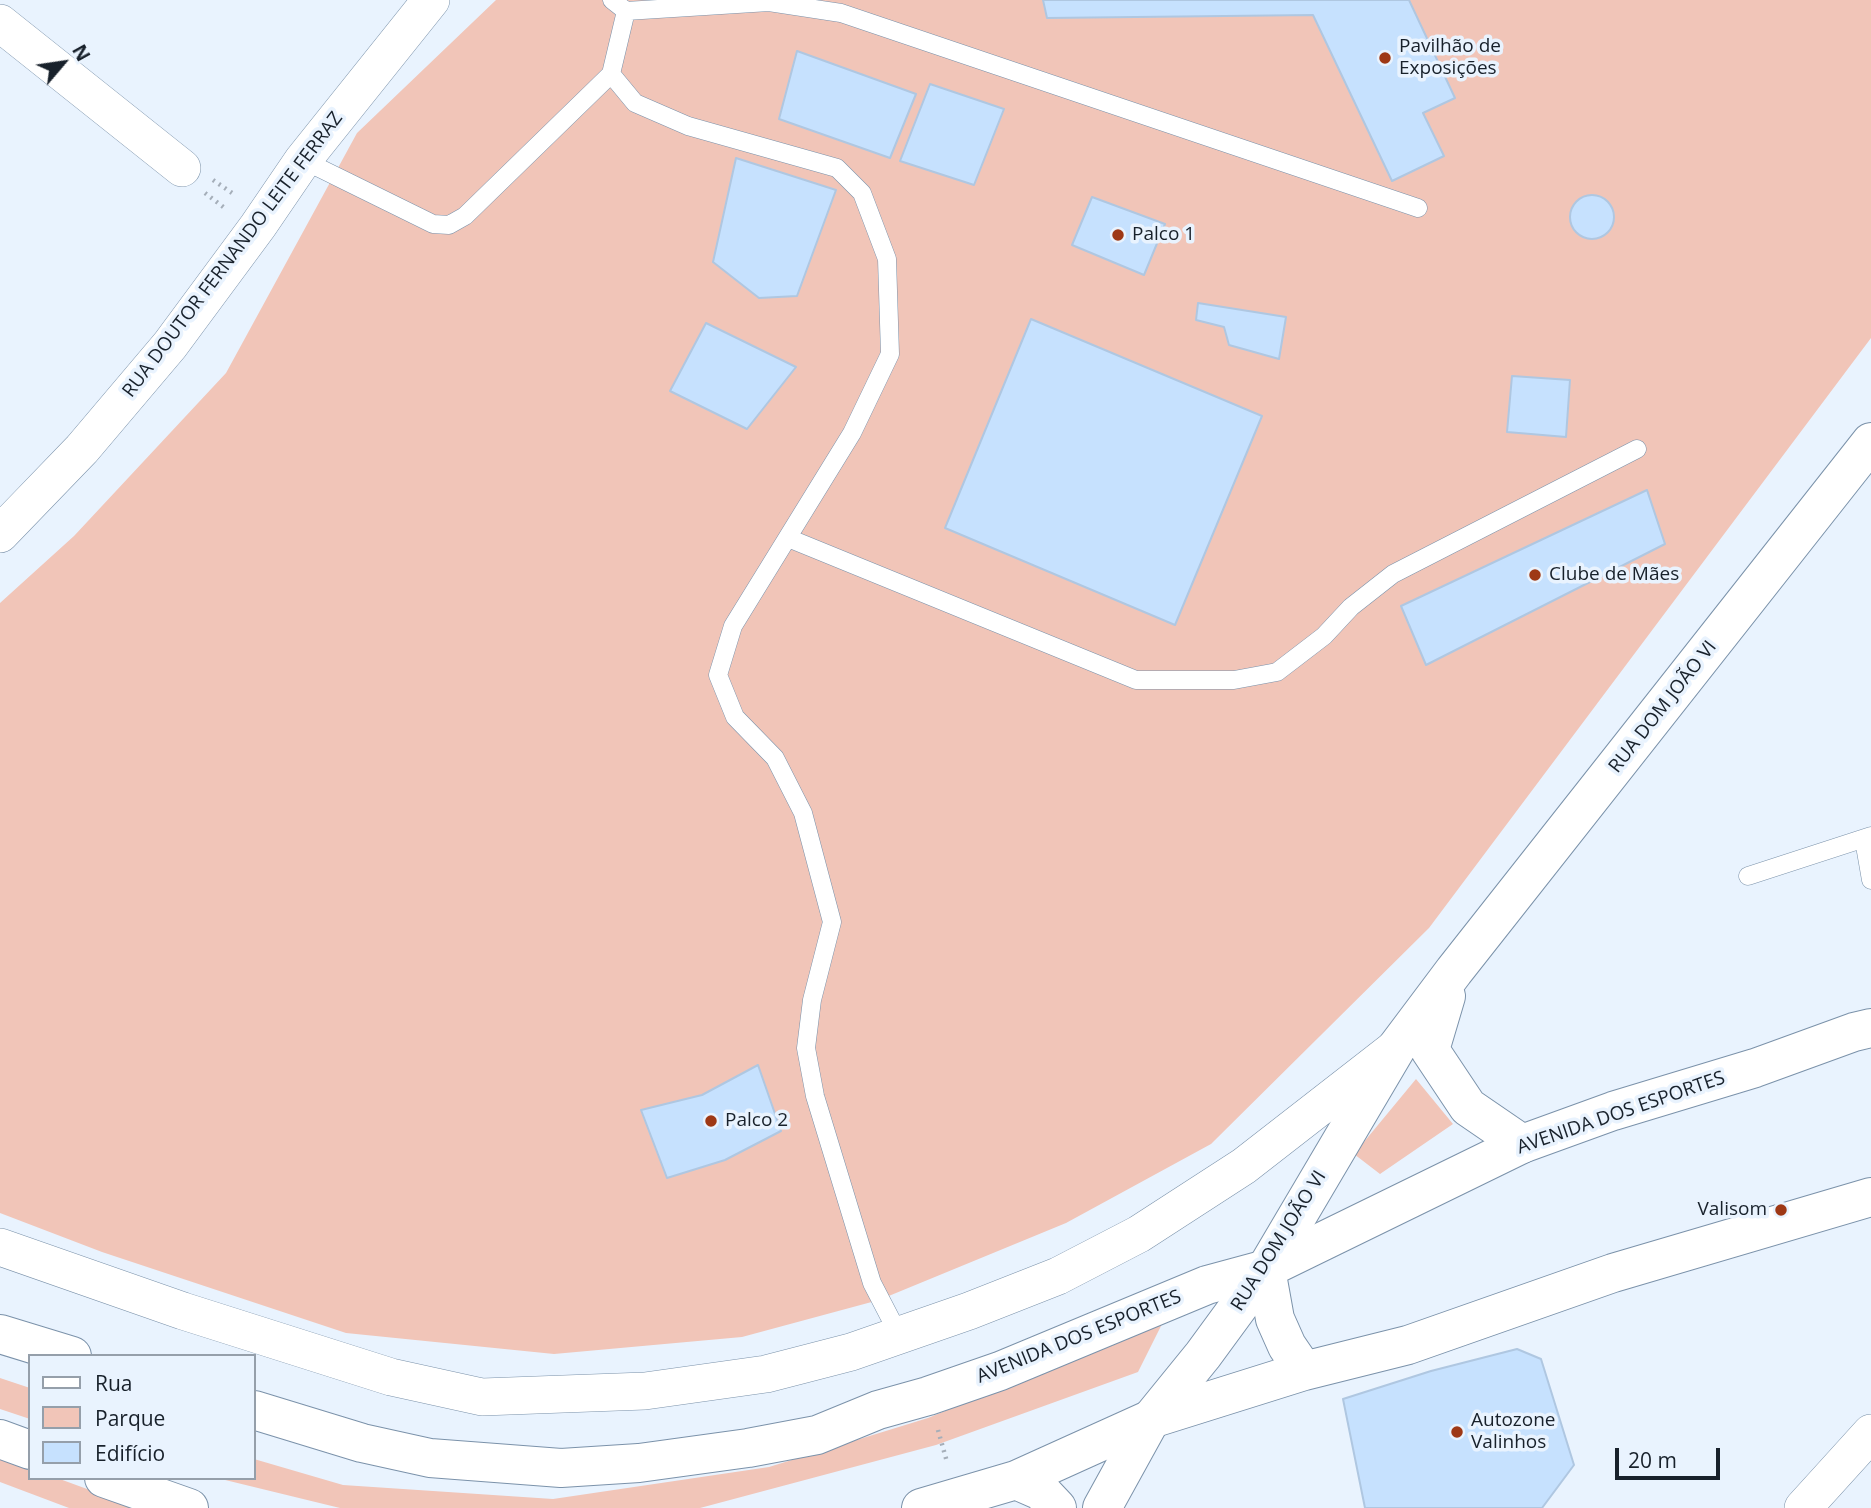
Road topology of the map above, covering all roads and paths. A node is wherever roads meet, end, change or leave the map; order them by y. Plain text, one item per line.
1 (431, 0) edge
2 (619, 6) edge
3 (0, 23) edge
4 (611, 74) junction
5 (303, 160) junction
6 (183, 168) dead end
7 (1418, 208) dead end
8 (1871, 442) edge
9 (1637, 449) dead end
10 (0, 534) edge
11 (788, 538) junction
12 (1868, 838) edge
13 (1748, 876) dead end
14 (1871, 880) edge
15 (1454, 971) junction
16 (1871, 1028) edge
17 (1397, 1046) junction
18 (1522, 1144) junction
19 (1871, 1197) edge
20 (0, 1247) edge
21 (1266, 1269) junction
22 (0, 1334) edge
23 (899, 1335) junction
24 (65, 1354) edge
25 (1304, 1371) junction
26 (256, 1411) edge
27 (1151, 1419) junction
28 (1871, 1433) edge
29 (0, 1439) edge
30 (28, 1449) edge
31 (110, 1480) edge
32 (1016, 1480) junction
33 (189, 1508) edge
34 (921, 1508) edge
35 (1057, 1508) edge
36 (1102, 1508) edge
37 (1803, 1508) edge

1 - 5 street, RUA DOUTOR FERNANDO LEITE FERRAZ
2 - 4 lane
2 - 7 lane
3 - 6 street
4 - 5 lane
4 - 11 lane
5 - 10 street, RUA DOUTOR FERNANDO LEITE FERRAZ
8 - 15 main road, RUA DOM JOÃO VI
9 - 11 lane
11 - 23 lane
12 - 13 lane
12 - 14 lane
15 - 17 main road, RUA DOM JOÃO VI
15 - 18 main road, RUA DOM JOÃO VI
16 - 18 main road, AVENIDA DOS ESPORTES
17 - 21 main road, RUA DOM JOÃO VI
17 - 23 street
18 - 21 main road, AVENIDA DOS ESPORTES
19 - 25 main road
20 - 23 street
21 - 25 main road
21 - 26 main road, AVENIDA DOS ESPORTES
21 - 27 main road, RUA DOM JOÃO VI
22 - 24 main road
25 - 27 main road
27 - 32 main road
27 - 36 main road, RUA DOM JOÃO VI
28 - 37 street
29 - 30 main road
31 - 33 main road
32 - 34 main road
32 - 35 main road

